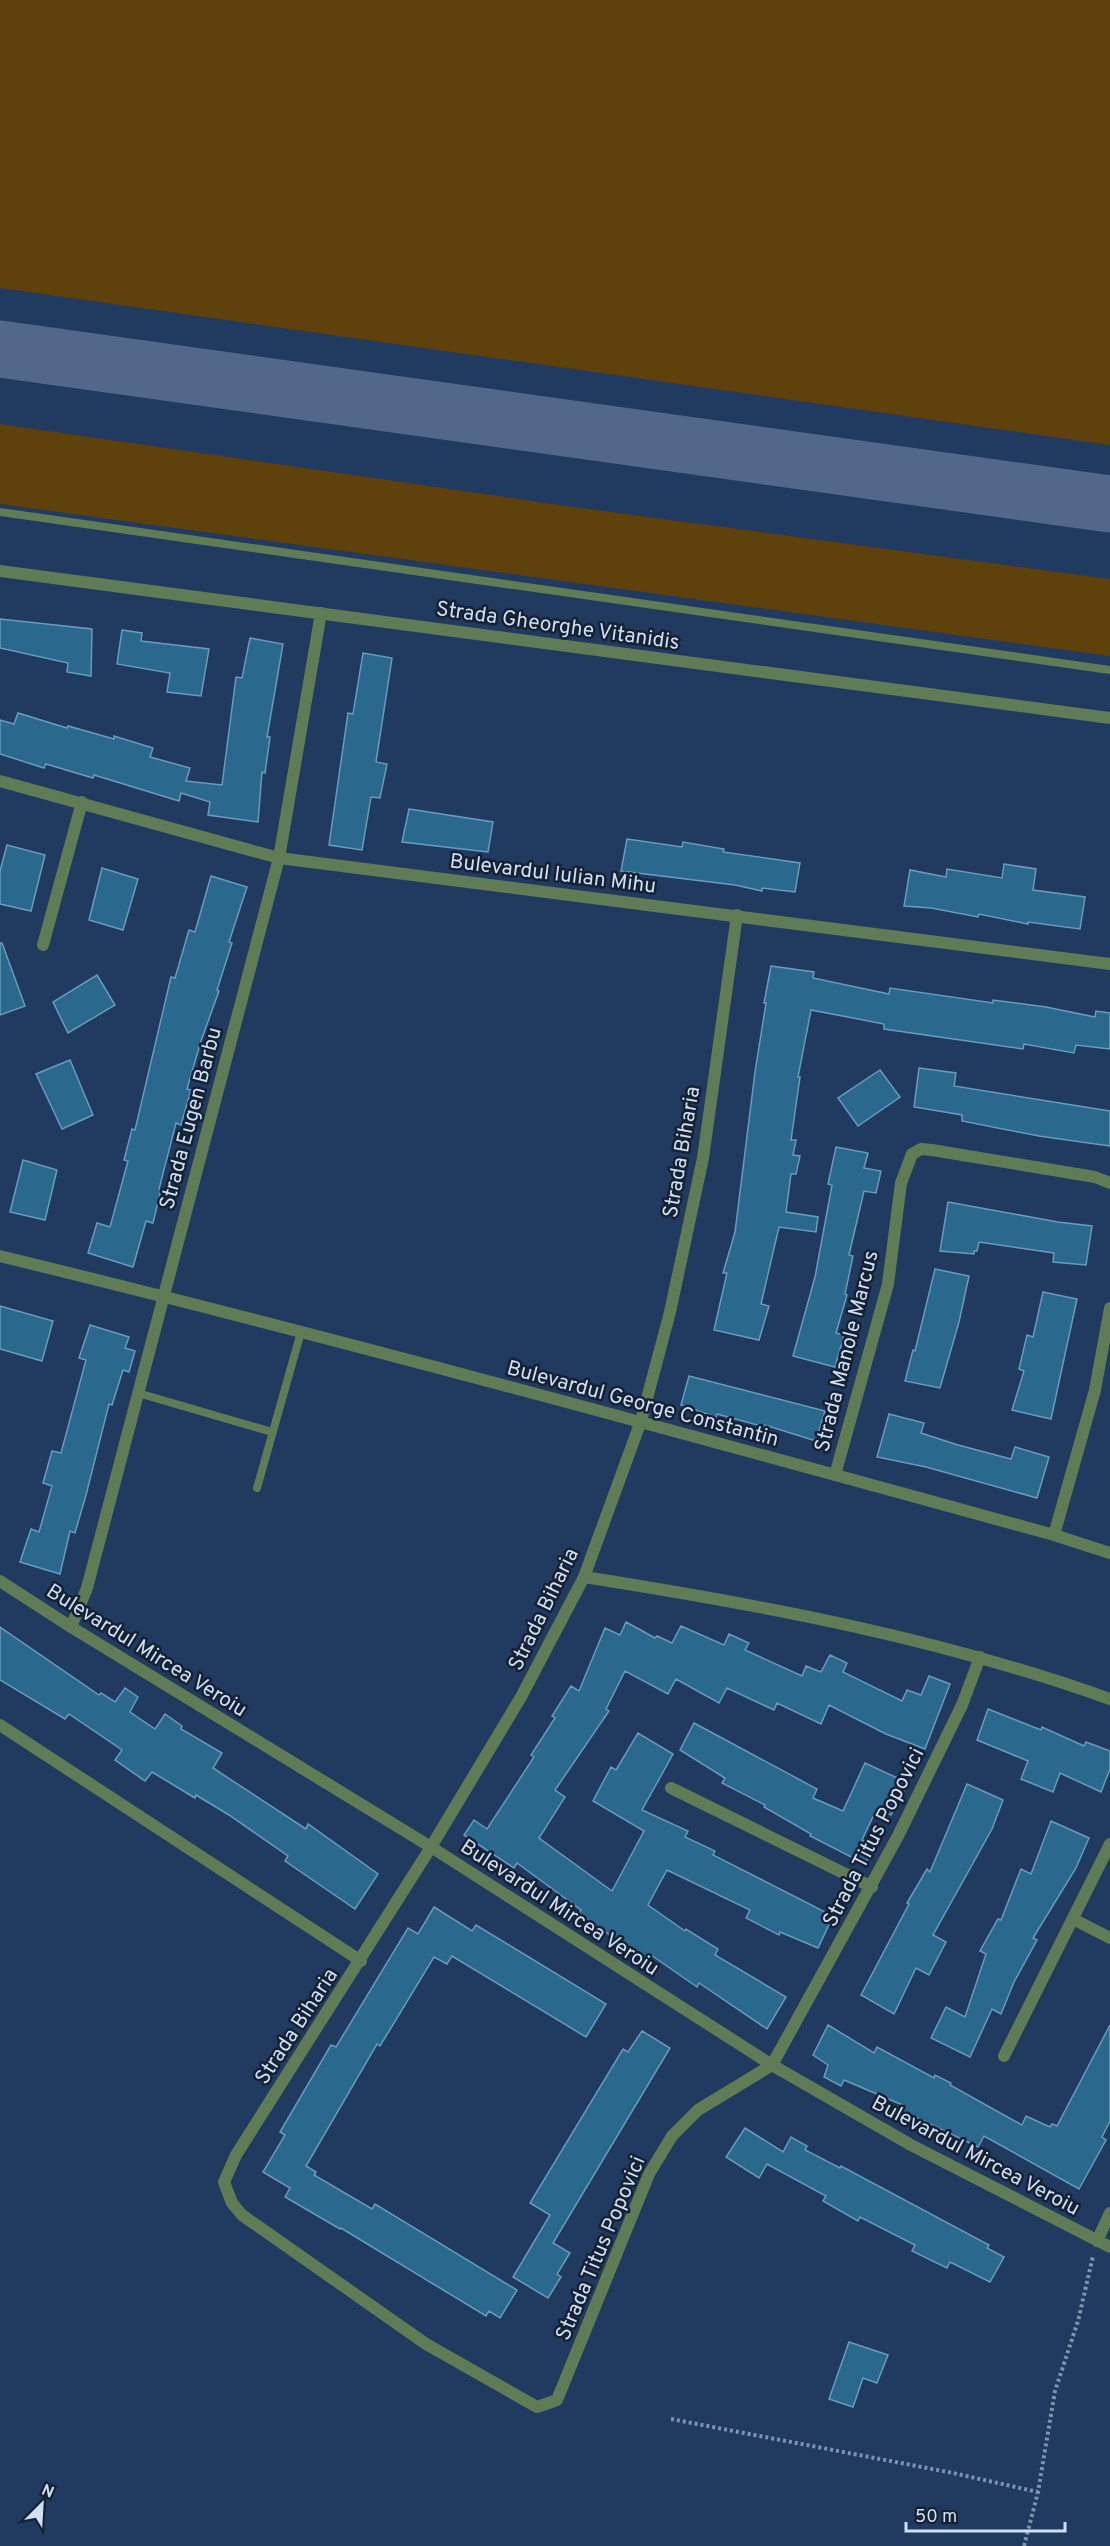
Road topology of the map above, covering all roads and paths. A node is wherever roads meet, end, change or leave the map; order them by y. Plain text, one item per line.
1 (0, 512) edge
2 (0, 571) edge
3 (321, 614) junction
4 (1110, 670) edge
5 (1110, 718) edge
6 (0, 781) edge
7 (82, 802) junction
8 (279, 858) junction
9 (737, 915) junction
10 (43, 945) dead end
11 (1110, 964) edge
12 (1110, 1183) edge
13 (0, 1256) edge
14 (163, 1296) junction
15 (1110, 1308) edge
16 (301, 1332) junction
17 (138, 1393) junction
18 (641, 1421) junction
19 (272, 1432) junction
20 (835, 1475) junction
21 (257, 1488) dead end
22 (1054, 1535) junction
23 (1110, 1553) edge
24 (584, 1577) junction
25 (0, 1581) edge
26 (71, 1627) junction
27 (980, 1657) junction
28 (1110, 1699) edge
29 (0, 1725) edge
30 (671, 1788) dead end
31 (1110, 1844) edge
32 (431, 1847) junction
33 (872, 1887) junction
34 (1073, 1919) junction
35 (1110, 1938) edge
36 (361, 1961) junction
37 (1004, 2056) dead end
38 (772, 2065) junction
39 (224, 2182) joint
40 (1110, 2213) edge
41 (1097, 2241) junction
42 (1110, 2247) edge
43 (670, 2419) dead end
44 (1038, 2492) junction
45 (1024, 2546) edge

1 - 4 lane
2 - 3 street, Strada Gheorghe Vitanidis
3 - 5 street, Strada Gheorghe Vitanidis
3 - 8 street, Strada Eugen Barbu
6 - 7 street, Bulevardul Iulian Mihu
7 - 8 street, Bulevardul Iulian Mihu
7 - 10 street
8 - 9 street, Bulevardul Iulian Mihu
8 - 14 street, Strada Eugen Barbu
9 - 11 street, Bulevardul Iulian Mihu
9 - 18 street, Strada Biharia
12 - 20 street, Strada Manole Marcus
13 - 14 street
14 - 16 street, Bulevardul George Constantin
14 - 17 street, Strada Eugen Barbu
15 - 22 street
16 - 18 street, Bulevardul George Constantin
16 - 19 lane
17 - 19 lane
17 - 26 street, Strada Eugen Barbu
18 - 20 street, Bulevardul George Constantin
18 - 24 street, Strada Biharia
19 - 21 lane
20 - 22 street, Bulevardul George Constantin
22 - 23 street, Bulevardul George Constantin
24 - 27 street
24 - 32 street, Strada Biharia
25 - 26 street, Bulevardul Mircea Veroiu
26 - 32 street, Bulevardul Mircea Veroiu
27 - 28 street
27 - 33 street, Strada Titus Popovici
29 - 36 street
30 - 33 street
31 - 34 street
32 - 36 street, Strada Biharia
32 - 38 street, Bulevardul Mircea Veroiu
33 - 38 street, Strada Titus Popovici
34 - 35 street
34 - 37 street
36 - 39 street, Strada Biharia
38 - 39 street, Strada Titus Popovici
38 - 41 street, Bulevardul Mircea Veroiu
40 - 41 street
41 - 42 street, Bulevardul Mircea Veroiu
41 - 44 path
43 - 44 path
44 - 45 path

